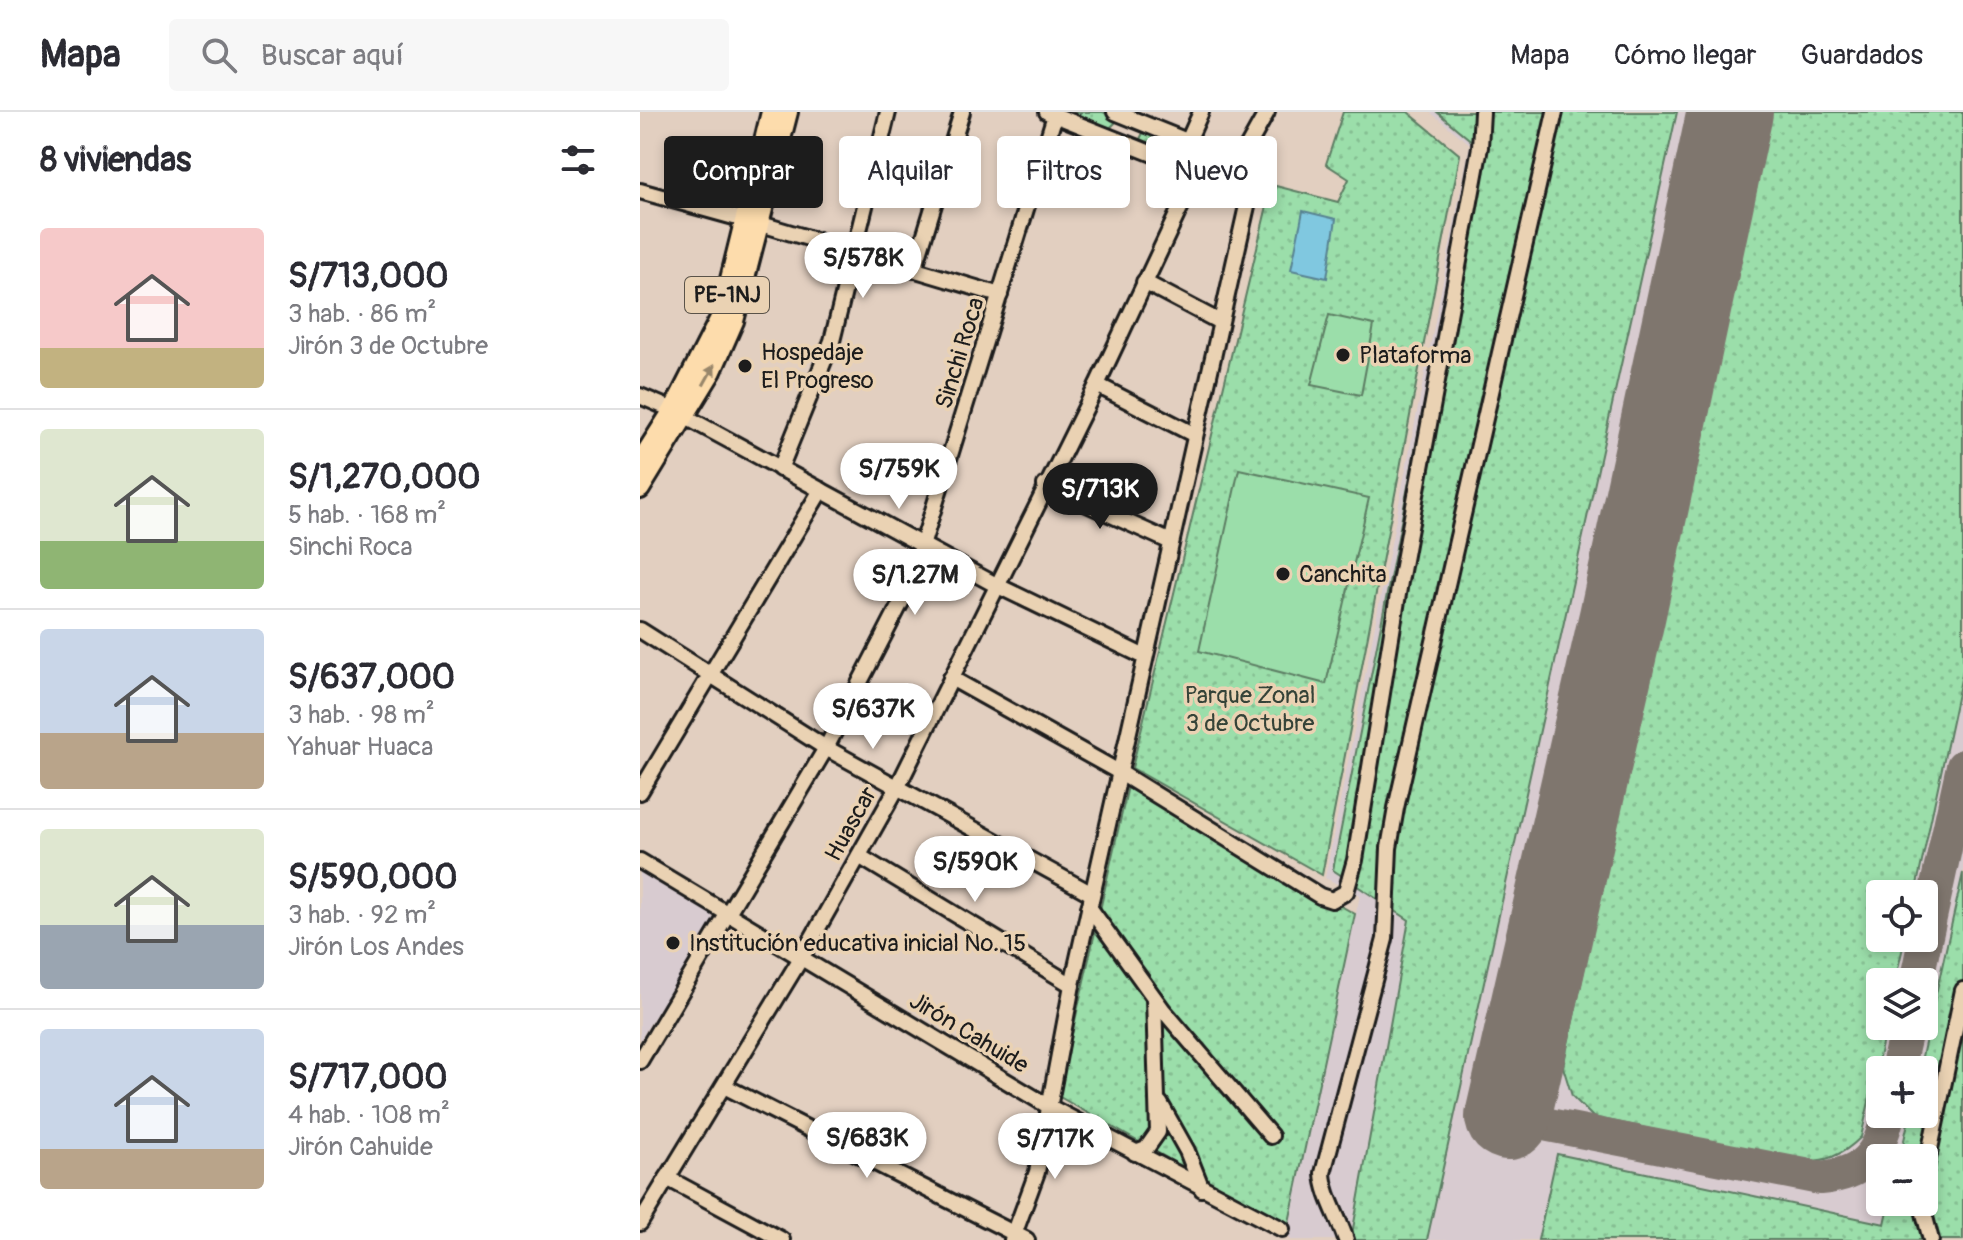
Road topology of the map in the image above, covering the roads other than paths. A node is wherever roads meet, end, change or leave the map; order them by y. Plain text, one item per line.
1 (771, 112) edge
2 (788, 112) edge
3 (888, 112) edge
4 (962, 112) edge
5 (1115, 112) edge
6 (1201, 112) edge
7 (1267, 112) edge
8 (1482, 112) edge
9 (1555, 112) edge
10 (1051, 114) edge
11 (1142, 117) edge
12 (1178, 136) edge
13 (1190, 136) edge
14 (1254, 136) edge
15 (1132, 146) junction
16 (1146, 152) edge
17 (640, 191) edge
18 (1180, 208) edge
19 (1246, 208) edge
20 (753, 222) junction
21 (856, 253) junction
22 (914, 270) junction
23 (1144, 282) junction
24 (1000, 295) junction
25 (1220, 322) junction
26 (1097, 385) junction
27 (640, 396) edge
28 (679, 414) junction
29 (1195, 435) junction
30 (640, 462) edge
31 (780, 469) junction
32 (1045, 485) junction
33 (640, 489) edge
34 (821, 490) junction
35 (1171, 542) junction
36 (925, 547) junction
37 (996, 585) junction
38 (640, 630) edge
39 (1145, 657) junction
40 (712, 676) junction
41 (951, 678) junction
42 (826, 748) junction
43 (1119, 772) junction
44 (898, 786) junction
45 (640, 792) edge
46 (859, 856) junction
47 (640, 861) edge
48 (1091, 901) junction
49 (726, 913) junction
50 (801, 958) junction
51 (1072, 985) junction
52 (1963, 990) edge
53 (1154, 998) junction
54 (640, 1061) edge
55 (724, 1086) junction
56 (1160, 1102) junction
57 (1048, 1106) junction
58 (1271, 1136) dead end
59 (1931, 1144) edge
60 (1135, 1153) junction
61 (667, 1178) junction
62 (1202, 1189) junction
63 (1925, 1216) edge
64 (640, 1223) edge
65 (1282, 1229) dead end
66 (1018, 1238) edge
67 (782, 1240) edge
68 (1346, 1240) edge
69 (1931, 1240) edge

1 - 20 main road, PE-1NJ
2 - 20 main road, PE-1NJ
3 - 21 street
4 - 22 street
5 - 11 street
6 - 13 street
7 - 14 street
8 - 43 street
9 - 68 street
10 - 15 street
10 - 24 street, Sinchi Roca
11 - 12 street
11 - 15 street
15 - 16 street
17 - 20 street
18 - 23 street, Huascar
19 - 25 street
20 - 21 street
20 - 28 main road, PE-1NJ
21 - 22 street
21 - 31 street
22 - 24 street
23 - 25 street
23 - 26 street, Huascar
24 - 36 street, Sinchi Roca
25 - 29 street
26 - 29 street
26 - 32 street, Huascar
27 - 28 street
28 - 30 main road, PE-1NJ
28 - 31 street
28 - 33 main road, PE-1NJ
29 - 35 street
31 - 34 street
32 - 35 street
32 - 37 street, Huascar
34 - 36 street
34 - 40 street
35 - 39 street
36 - 37 street
36 - 42 street, Sinchi Roca
37 - 39 street
37 - 41 street, Huascar
38 - 40 street
39 - 43 street
40 - 42 street
40 - 45 street
41 - 43 street
41 - 44 street, Huascar
42 - 44 street
42 - 49 street, Sinchi Roca
43 - 48 street
44 - 46 street, Huascar
44 - 48 street
46 - 50 street, Huascar
46 - 51 street
47 - 49 street, Jirón Cahuide
48 - 51 street
48 - 53 street
49 - 50 street, Jirón Cahuide
49 - 54 street, Sinchi Roca
50 - 55 street, Huascar
50 - 57 street, Jirón Cahuide
51 - 57 street
52 - 59 street
53 - 56 street
53 - 58 street
55 - 61 street, Huascar
55 - 66 street
56 - 60 street
56 - 62 street
57 - 60 street, Jirón Cahuide
57 - 66 street
60 - 62 street, Jirón Cahuide
61 - 64 street, Huascar
61 - 67 street
62 - 65 street, Jirón Cahuide
63 - 69 street

